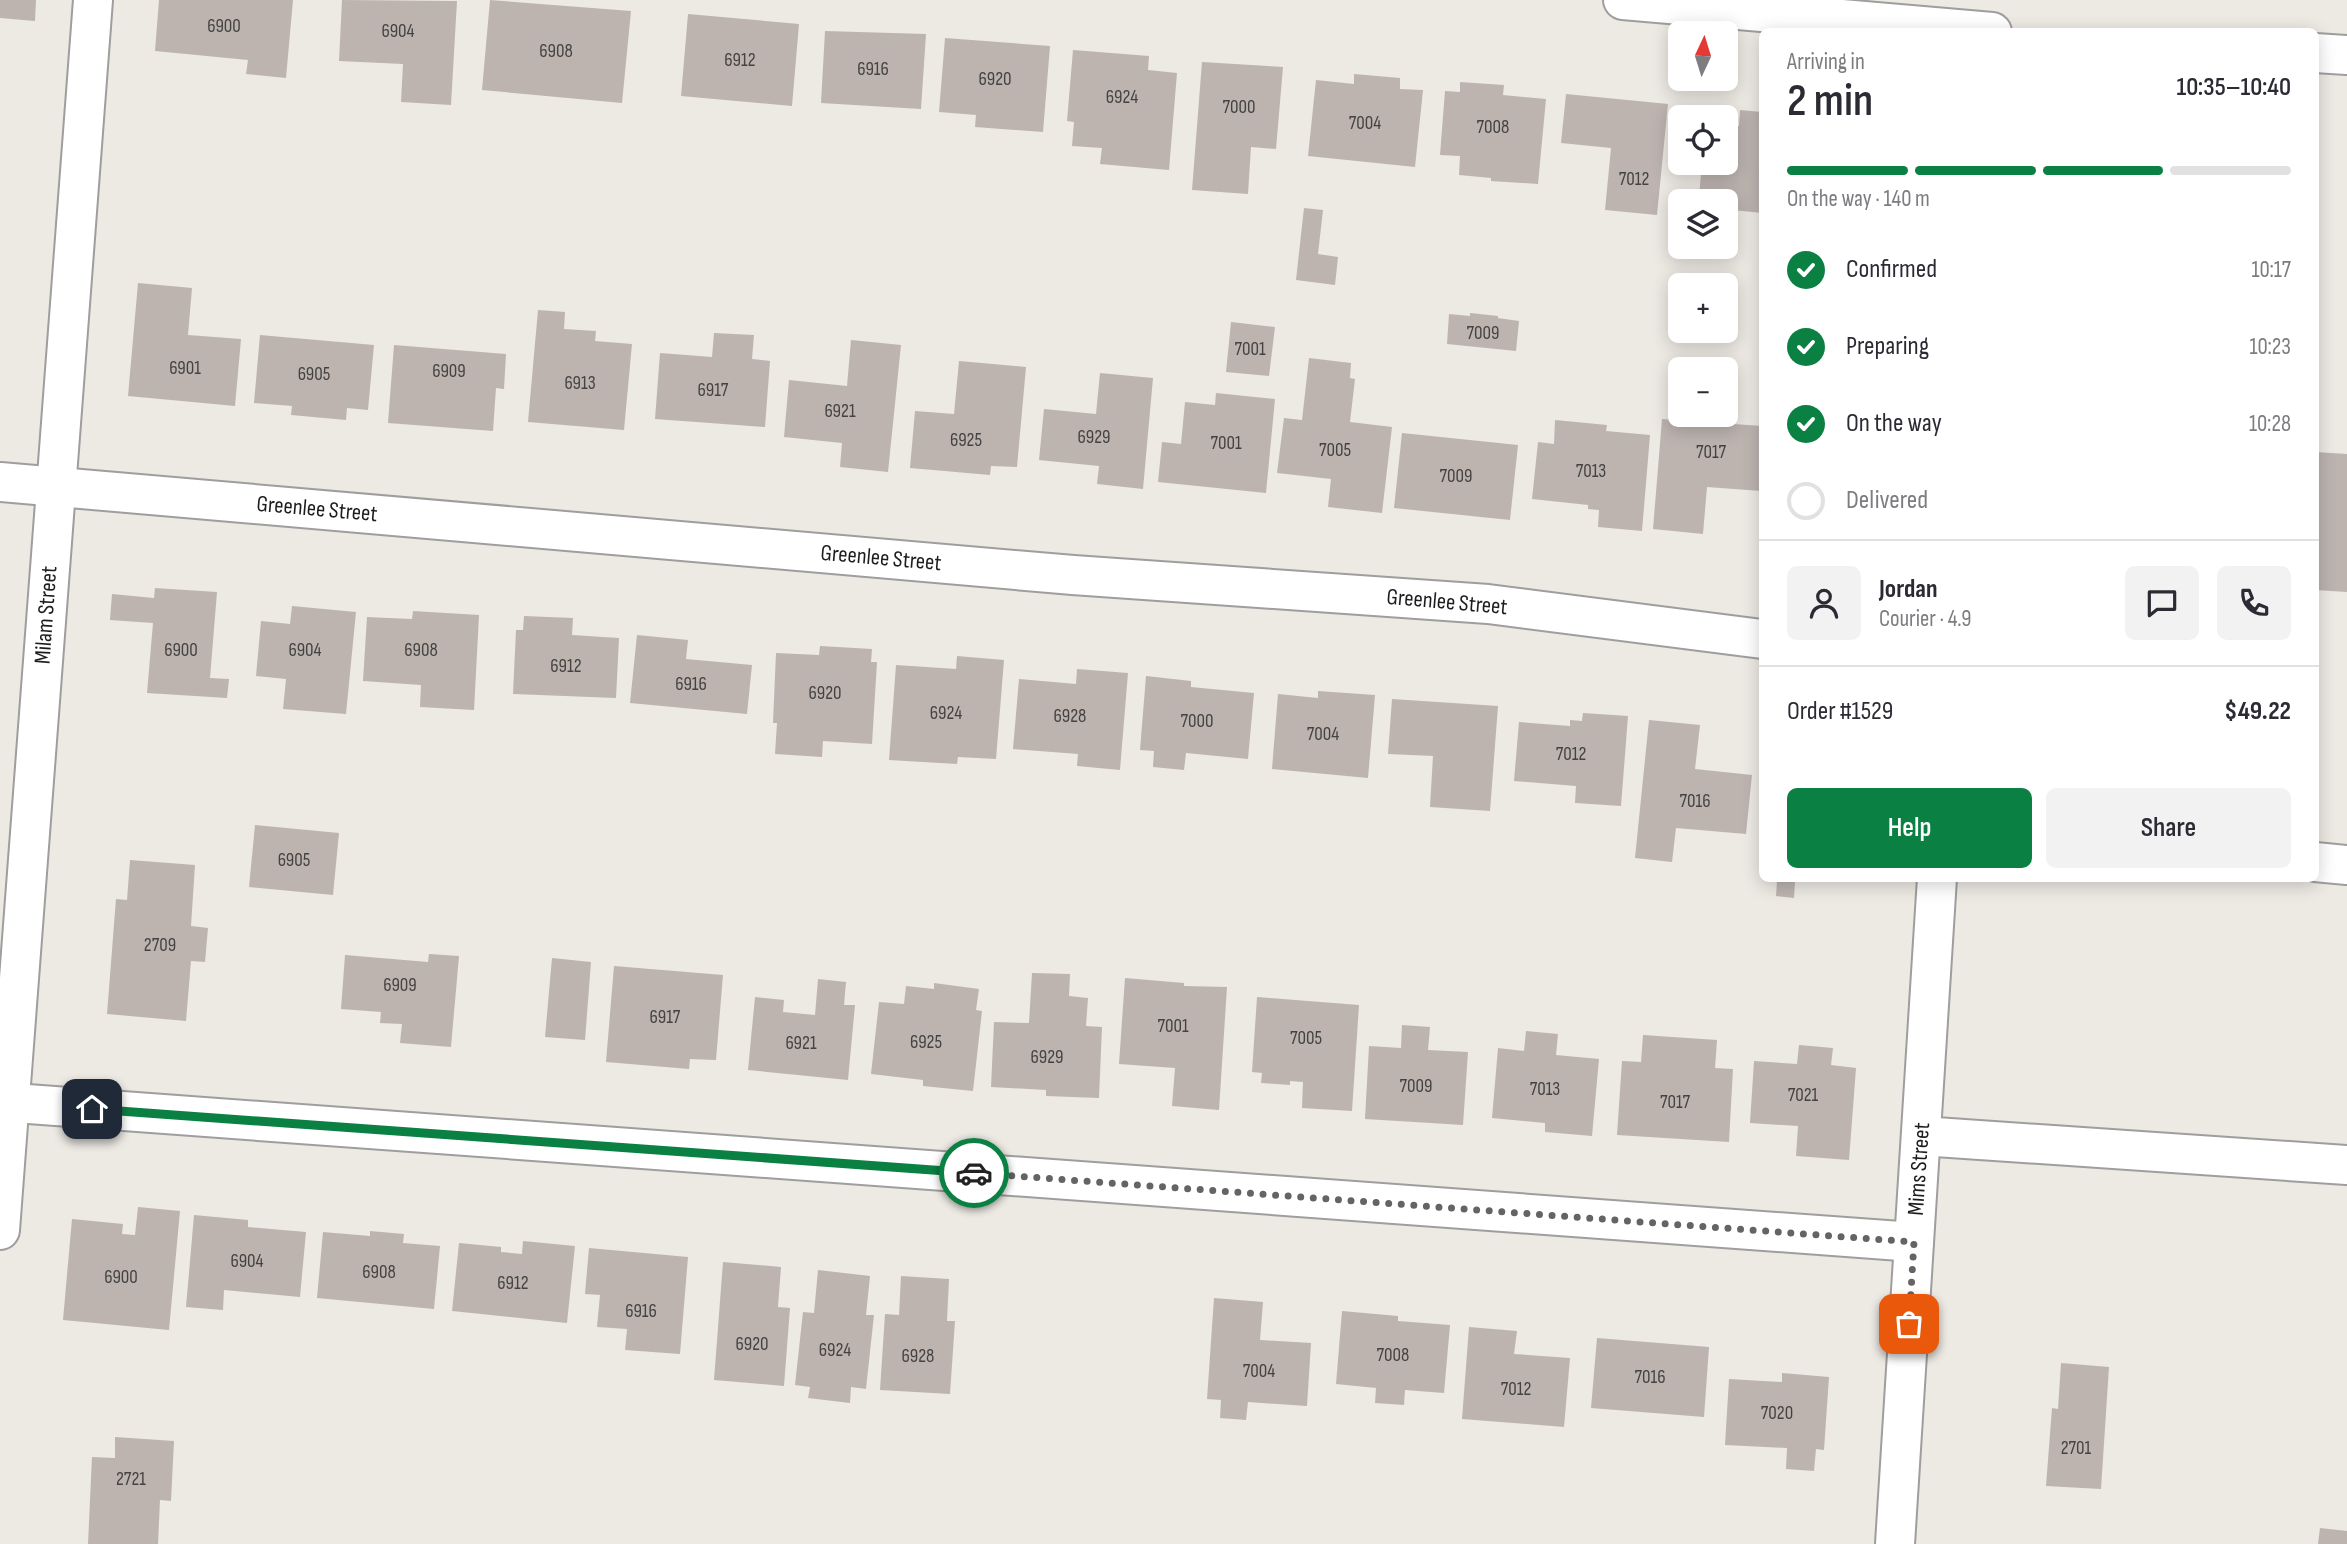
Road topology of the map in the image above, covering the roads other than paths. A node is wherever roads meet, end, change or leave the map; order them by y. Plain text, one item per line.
1 (93, 0) edge
2 (1623, 0) edge
3 (1993, 0) edge
4 (1946, 28) edge
5 (1992, 28) edge
6 (2319, 53) edge
7 (2347, 55) edge
8 (0, 482) edge
9 (56, 487) junction
10 (1759, 639) edge
11 (2319, 862) edge
12 (2347, 865) edge
13 (1937, 882) edge
14 (5, 1102) edge
15 (1921, 1136) junction
16 (2347, 1165) edge
17 (0, 1230) edge
18 (1914, 1242) junction
19 (1895, 1544) edge

1 - 9 street, Milam Street
2 - 4 street
3 - 5 street
6 - 7 street
8 - 9 street, Greenlee Street
9 - 10 street, Greenlee Street
9 - 14 street, Milam Street
11 - 12 street
13 - 15 street, Mims Street
14 - 17 street, Milam Street
14 - 18 street
15 - 16 street
15 - 18 street, Mims Street
18 - 19 street, Mims Street

